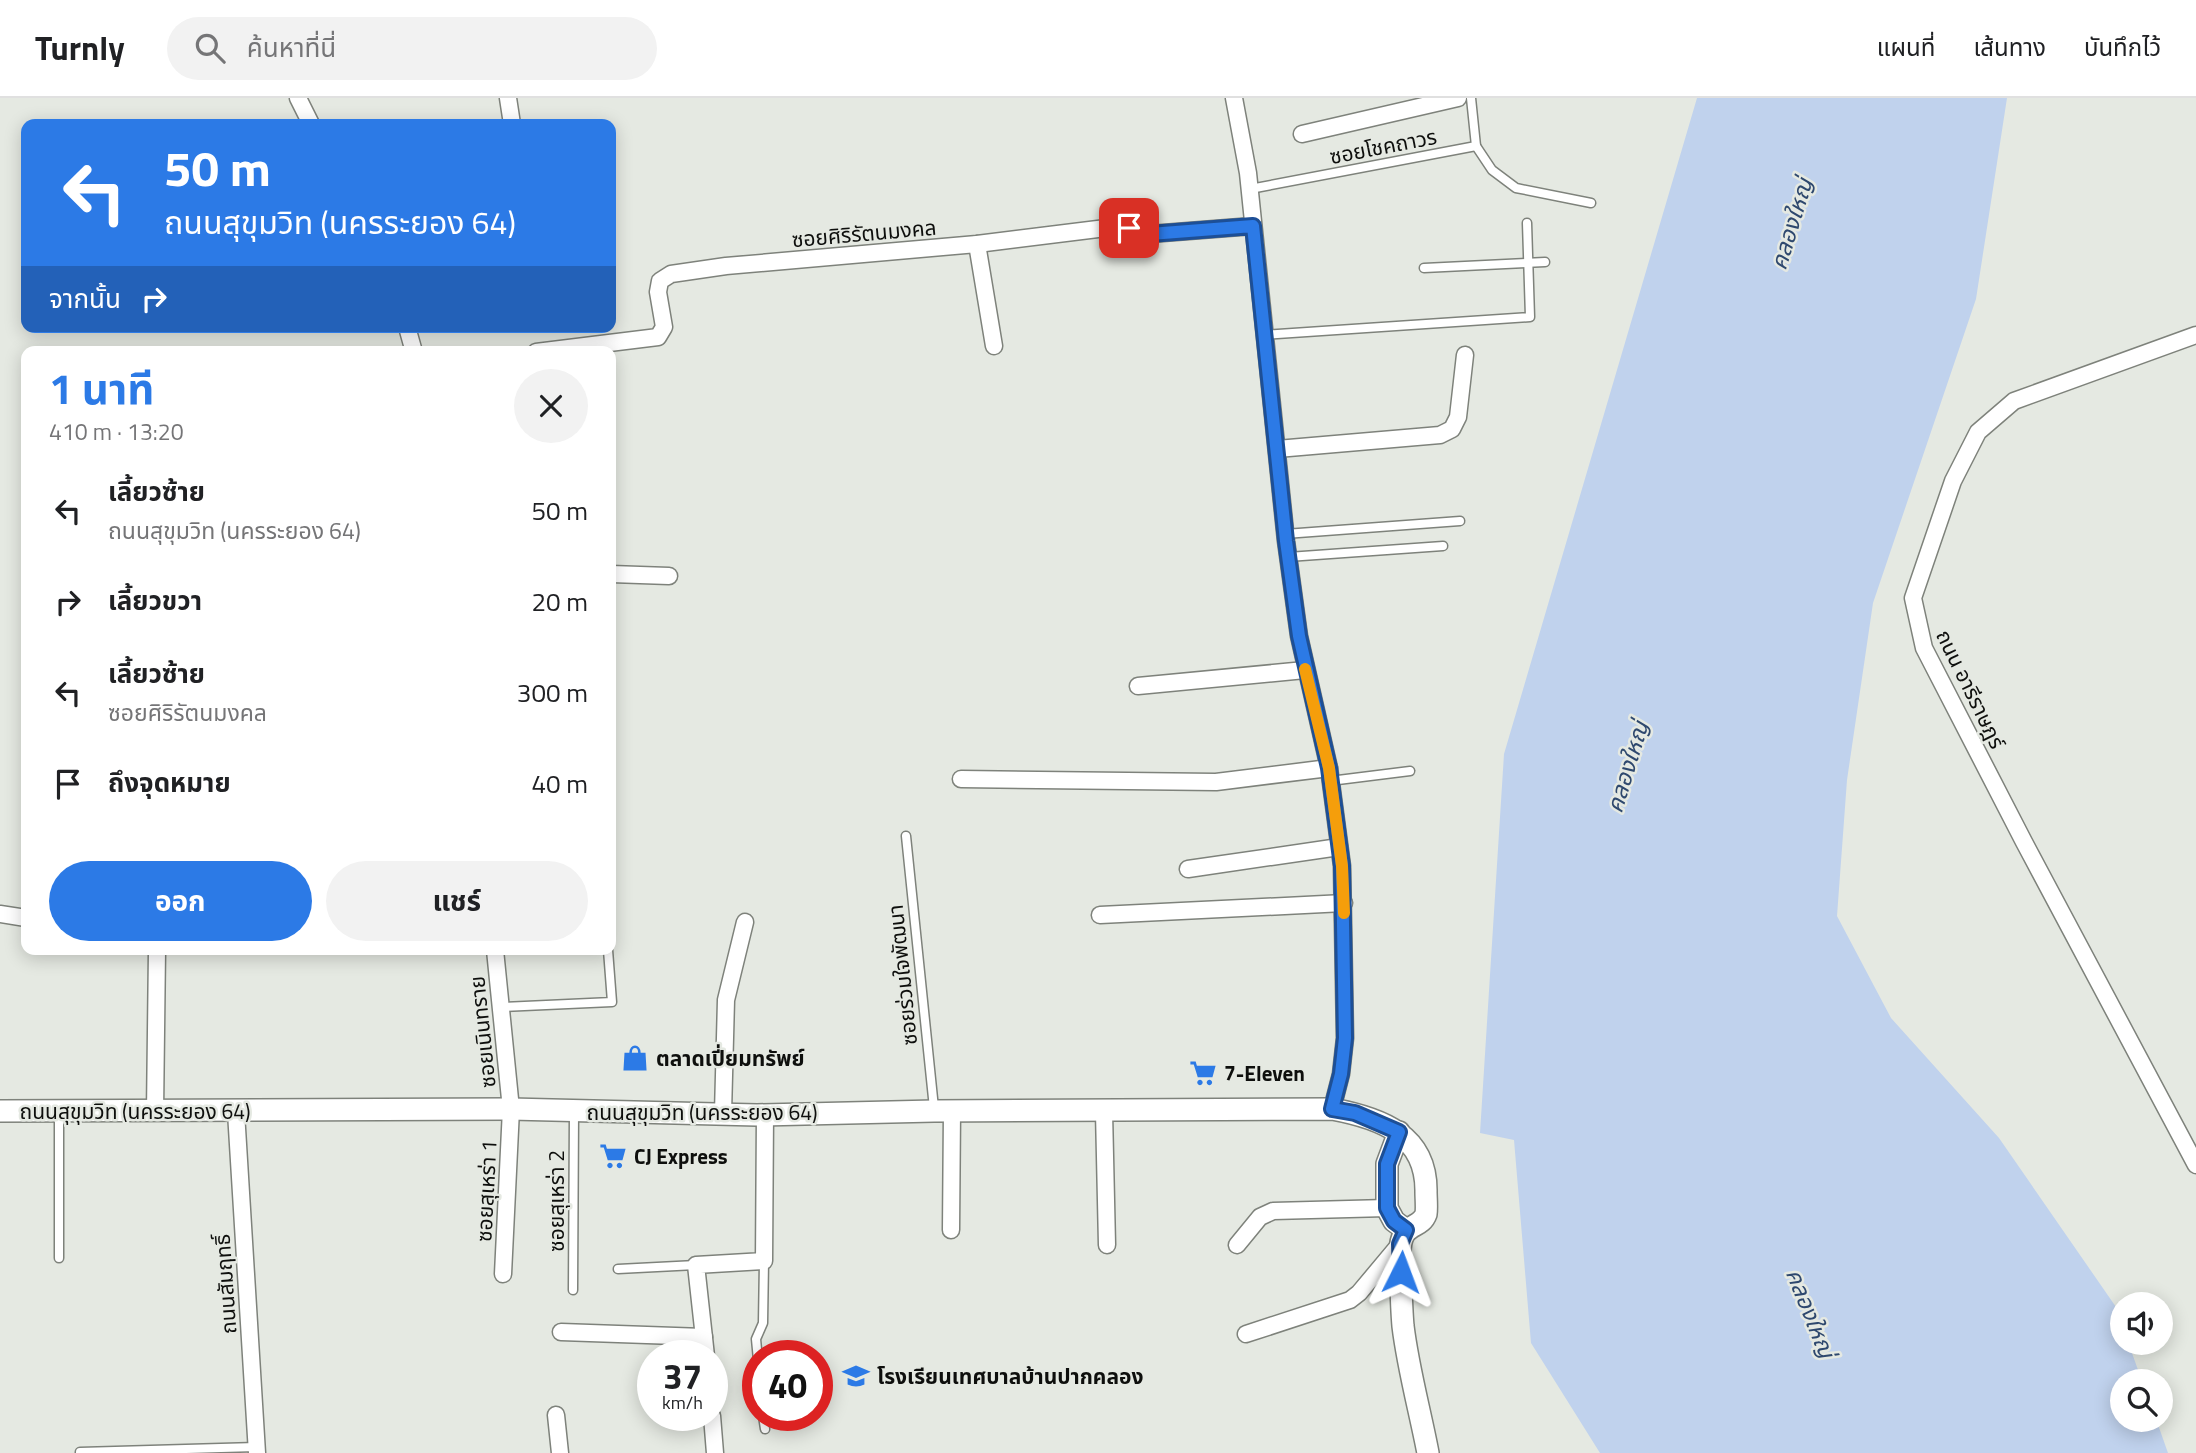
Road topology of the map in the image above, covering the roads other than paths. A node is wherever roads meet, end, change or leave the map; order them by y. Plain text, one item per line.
1 (298, 98) edge
2 (508, 98) edge
3 (1234, 98) edge
4 (1458, 98) edge
5 (1471, 98) edge
6 (308, 119) edge
7 (511, 119) edge
8 (1302, 134) dead end
9 (1476, 146) junction
10 (1250, 189) junction
11 (1591, 203) dead end
12 (1527, 223) dead end
13 (1253, 226) junction
14 (977, 244) junction
15 (1529, 262) junction
16 (1545, 262) dead end
17 (1424, 268) dead end
18 (1264, 335) junction
19 (2196, 335) edge
20 (584, 346) edge
21 (994, 346) dead end
22 (1465, 355) dead end
23 (1277, 449) junction
24 (1460, 521) dead end
25 (1285, 534) junction
26 (1443, 546) dead end
27 (1288, 557) junction
28 (616, 574) edge
29 (669, 576) dead end
30 (1306, 670) junction
31 (1138, 686) dead end
32 (1410, 771) dead end
33 (1329, 774) junction
34 (961, 779) dead end
35 (906, 836) dead end
36 (1339, 847) junction
37 (1188, 869) dead end
38 (1344, 903) junction
39 (0, 914) edge
40 (1100, 915) dead end
41 (21, 917) edge
42 (745, 922) dead end
43 (156, 955) edge
44 (496, 955) edge
45 (607, 955) edge
46 (502, 1007) junction
47 (1332, 1109) junction
48 (511, 1110) junction
49 (0, 1111) edge
50 (59, 1111) junction
51 (943, 1111) junction
52 (155, 1112) junction
53 (236, 1112) junction
54 (573, 1112) junction
55 (1104, 1112) junction
56 (765, 1113) junction
57 (723, 1114) junction
58 (1399, 1132) junction
59 (2196, 1165) edge
60 (1387, 1208) junction
61 (951, 1230) dead end
62 (1403, 1237) junction
63 (1107, 1245) dead end
64 (1237, 1245) dead end
65 (59, 1258) dead end
66 (764, 1261) junction
67 (696, 1265) junction
68 (618, 1269) dead end
69 (503, 1274) dead end
70 (573, 1290) dead end
71 (561, 1332) dead end
72 (1246, 1335) dead end
73 (704, 1337) junction
74 (704, 1340) edge
75 (756, 1340) edge
76 (555, 1415) dead end
77 (713, 1431) edge
78 (257, 1450) edge
79 (80, 1452) edge
80 (560, 1453) edge
81 (715, 1453) edge
82 (1428, 1453) edge

1 - 6 street
2 - 7 street
3 - 10 street
4 - 8 street
5 - 9 lane
9 - 10 lane, ซอยโชคถาวร
9 - 11 lane
10 - 13 street
12 - 15 lane
13 - 14 street, ซอยศิริรัตนมงคล
13 - 18 street
14 - 20 street, ซอยศิริรัตนมงคล
14 - 21 street
15 - 16 lane
15 - 17 lane
15 - 18 lane
18 - 23 street
19 - 59 street, ถนน อารีราษฎร์
22 - 23 street
23 - 25 street
24 - 25 lane
25 - 27 street
26 - 27 lane
27 - 30 street
28 - 29 street
30 - 31 street
30 - 33 street
32 - 33 lane
33 - 34 street
33 - 36 street
35 - 51 lane, ซอยร่วมใจพัฒนา
36 - 37 street
36 - 38 street
38 - 40 street
38 - 47 street
39 - 41 street
42 - 57 street
43 - 52 street
44 - 46 street, ซอยเนินทราย
45 - 46 lane
46 - 48 street, ซอยเนินทราย
47 - 55 street, ถนนสุขุมวิท (นครระยอง 64)
47 - 58 street, ถนนสุขุมวิท (นครระยอง 64)
48 - 53 street, ถนนสุขุมวิท (นครระยอง 64)
48 - 54 street, ถนนสุขุมวิท (นครระยอง 64)
48 - 69 street, ซอยสุเหร่า 1
49 - 50 street, ถนนสุขุมวิท (นครระยอง 64)
50 - 52 street, ถนนสุขุมวิท (นครระยอง 64)
50 - 65 lane
51 - 55 street, ถนนสุขุมวิท (นครระยอง 64)
51 - 56 street, ถนนสุขุมวิท (นครระยอง 64)
51 - 61 street
52 - 53 street, ถนนสุขุมวิท (นครระยอง 64)
53 - 78 street, ถนนสัมฤทธิ์
54 - 57 street, ถนนสุขุมวิท (นครระยอง 64)
54 - 70 lane, ซอยสุเหร่า 2
55 - 63 street
56 - 57 street, ถนนสุขุมวิท (นครระยอง 64)
56 - 66 street
58 - 60 street
58 - 62 street
60 - 62 street
60 - 64 street
62 - 72 street
62 - 82 street
66 - 67 street
66 - 75 lane
67 - 68 lane
67 - 73 street
71 - 73 street
73 - 74 street
76 - 80 street
77 - 81 street
78 - 79 lane

